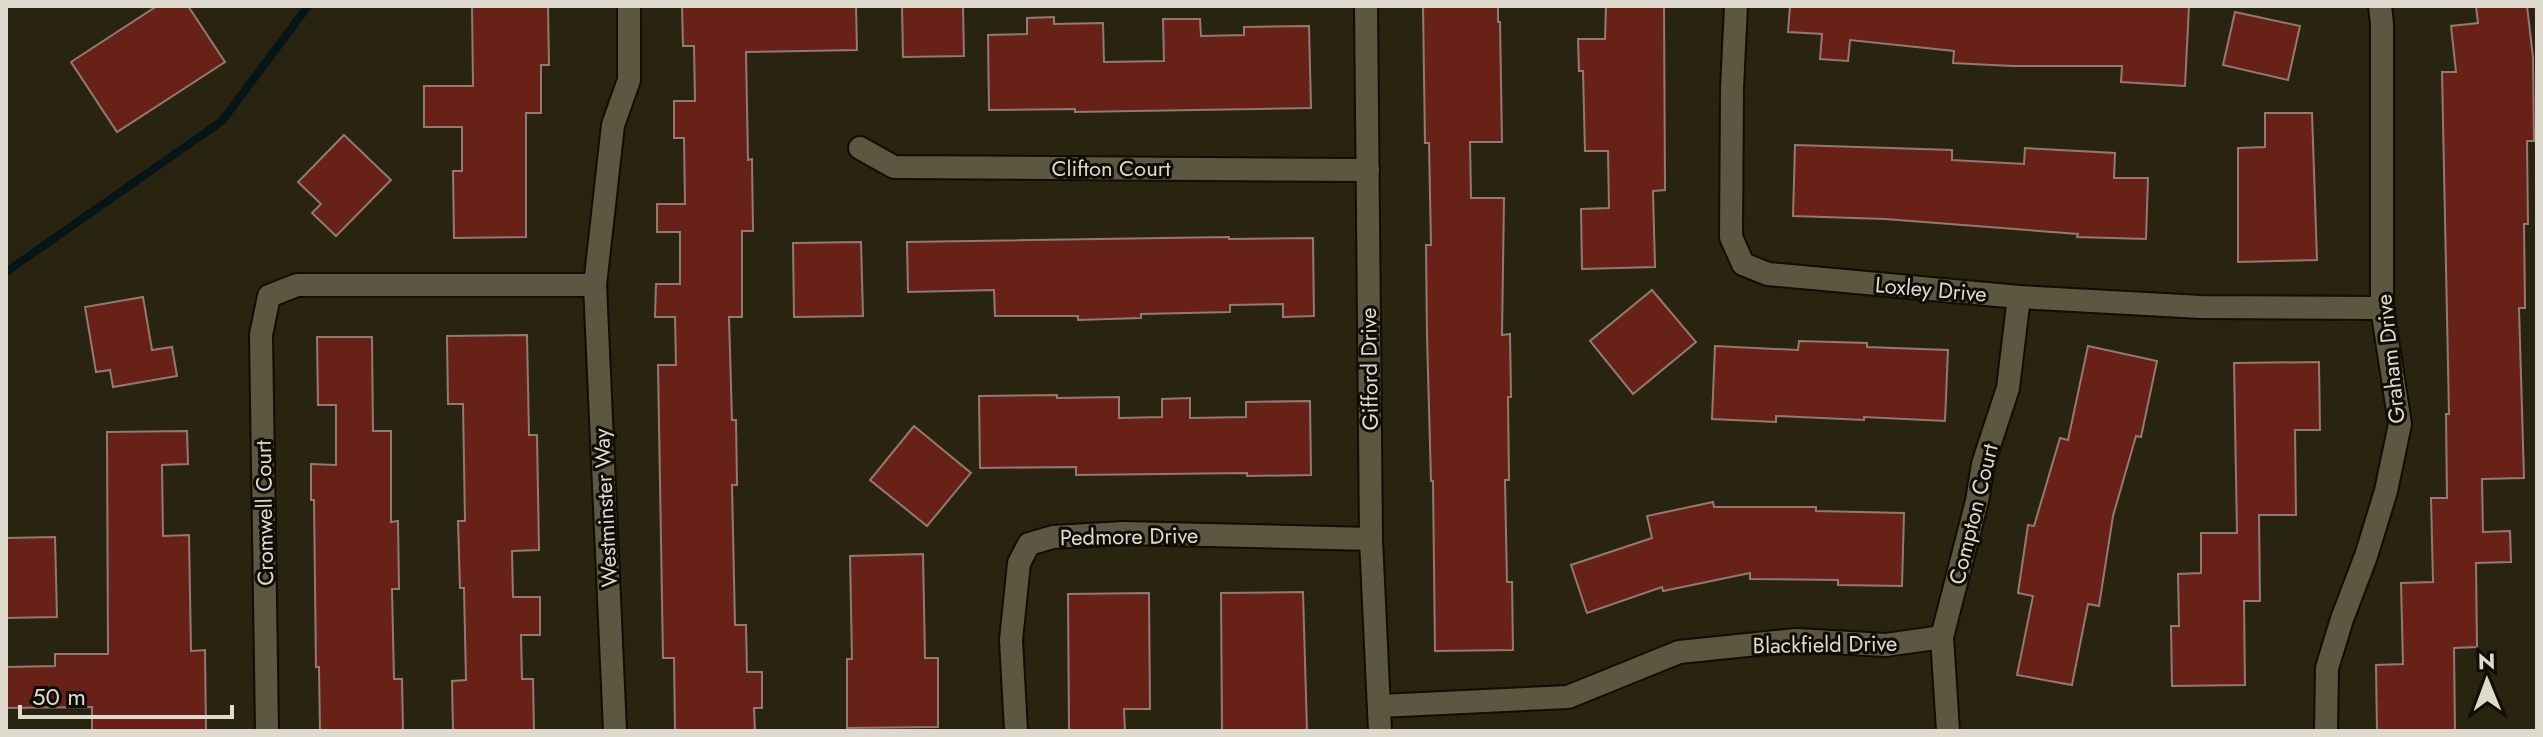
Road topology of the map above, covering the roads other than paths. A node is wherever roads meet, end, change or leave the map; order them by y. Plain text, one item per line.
1 (629, 6) edge
2 (1366, 6) edge
3 (1736, 6) edge
4 (2381, 15) edge
5 (860, 148) dead end
6 (1368, 170) junction
7 (595, 285) junction
8 (2019, 297) junction
9 (2382, 308) junction
10 (1371, 539) junction
11 (1942, 637) junction
12 (1380, 706) junction
13 (267, 731) edge
14 (615, 731) edge
15 (1016, 731) edge
16 (1380, 731) edge
17 (1948, 731) edge
18 (2326, 731) edge

1 - 7 street, Westminster Way
2 - 6 street, Gifford Drive
3 - 8 street, Loxley Drive
4 - 9 street, Graham Drive
5 - 6 street, Clifton Court
6 - 10 street, Gifford Drive
7 - 13 street, Cromwell Court
7 - 14 street, Westminster Way
8 - 9 street, Loxley Drive
8 - 11 street, Compton Court
9 - 18 street, Graham Drive
10 - 12 street, Gifford Drive
10 - 15 street, Pedmore Drive
11 - 12 street, Blackfield Drive
11 - 17 street, Compton Court
12 - 16 street, Gifford Drive

